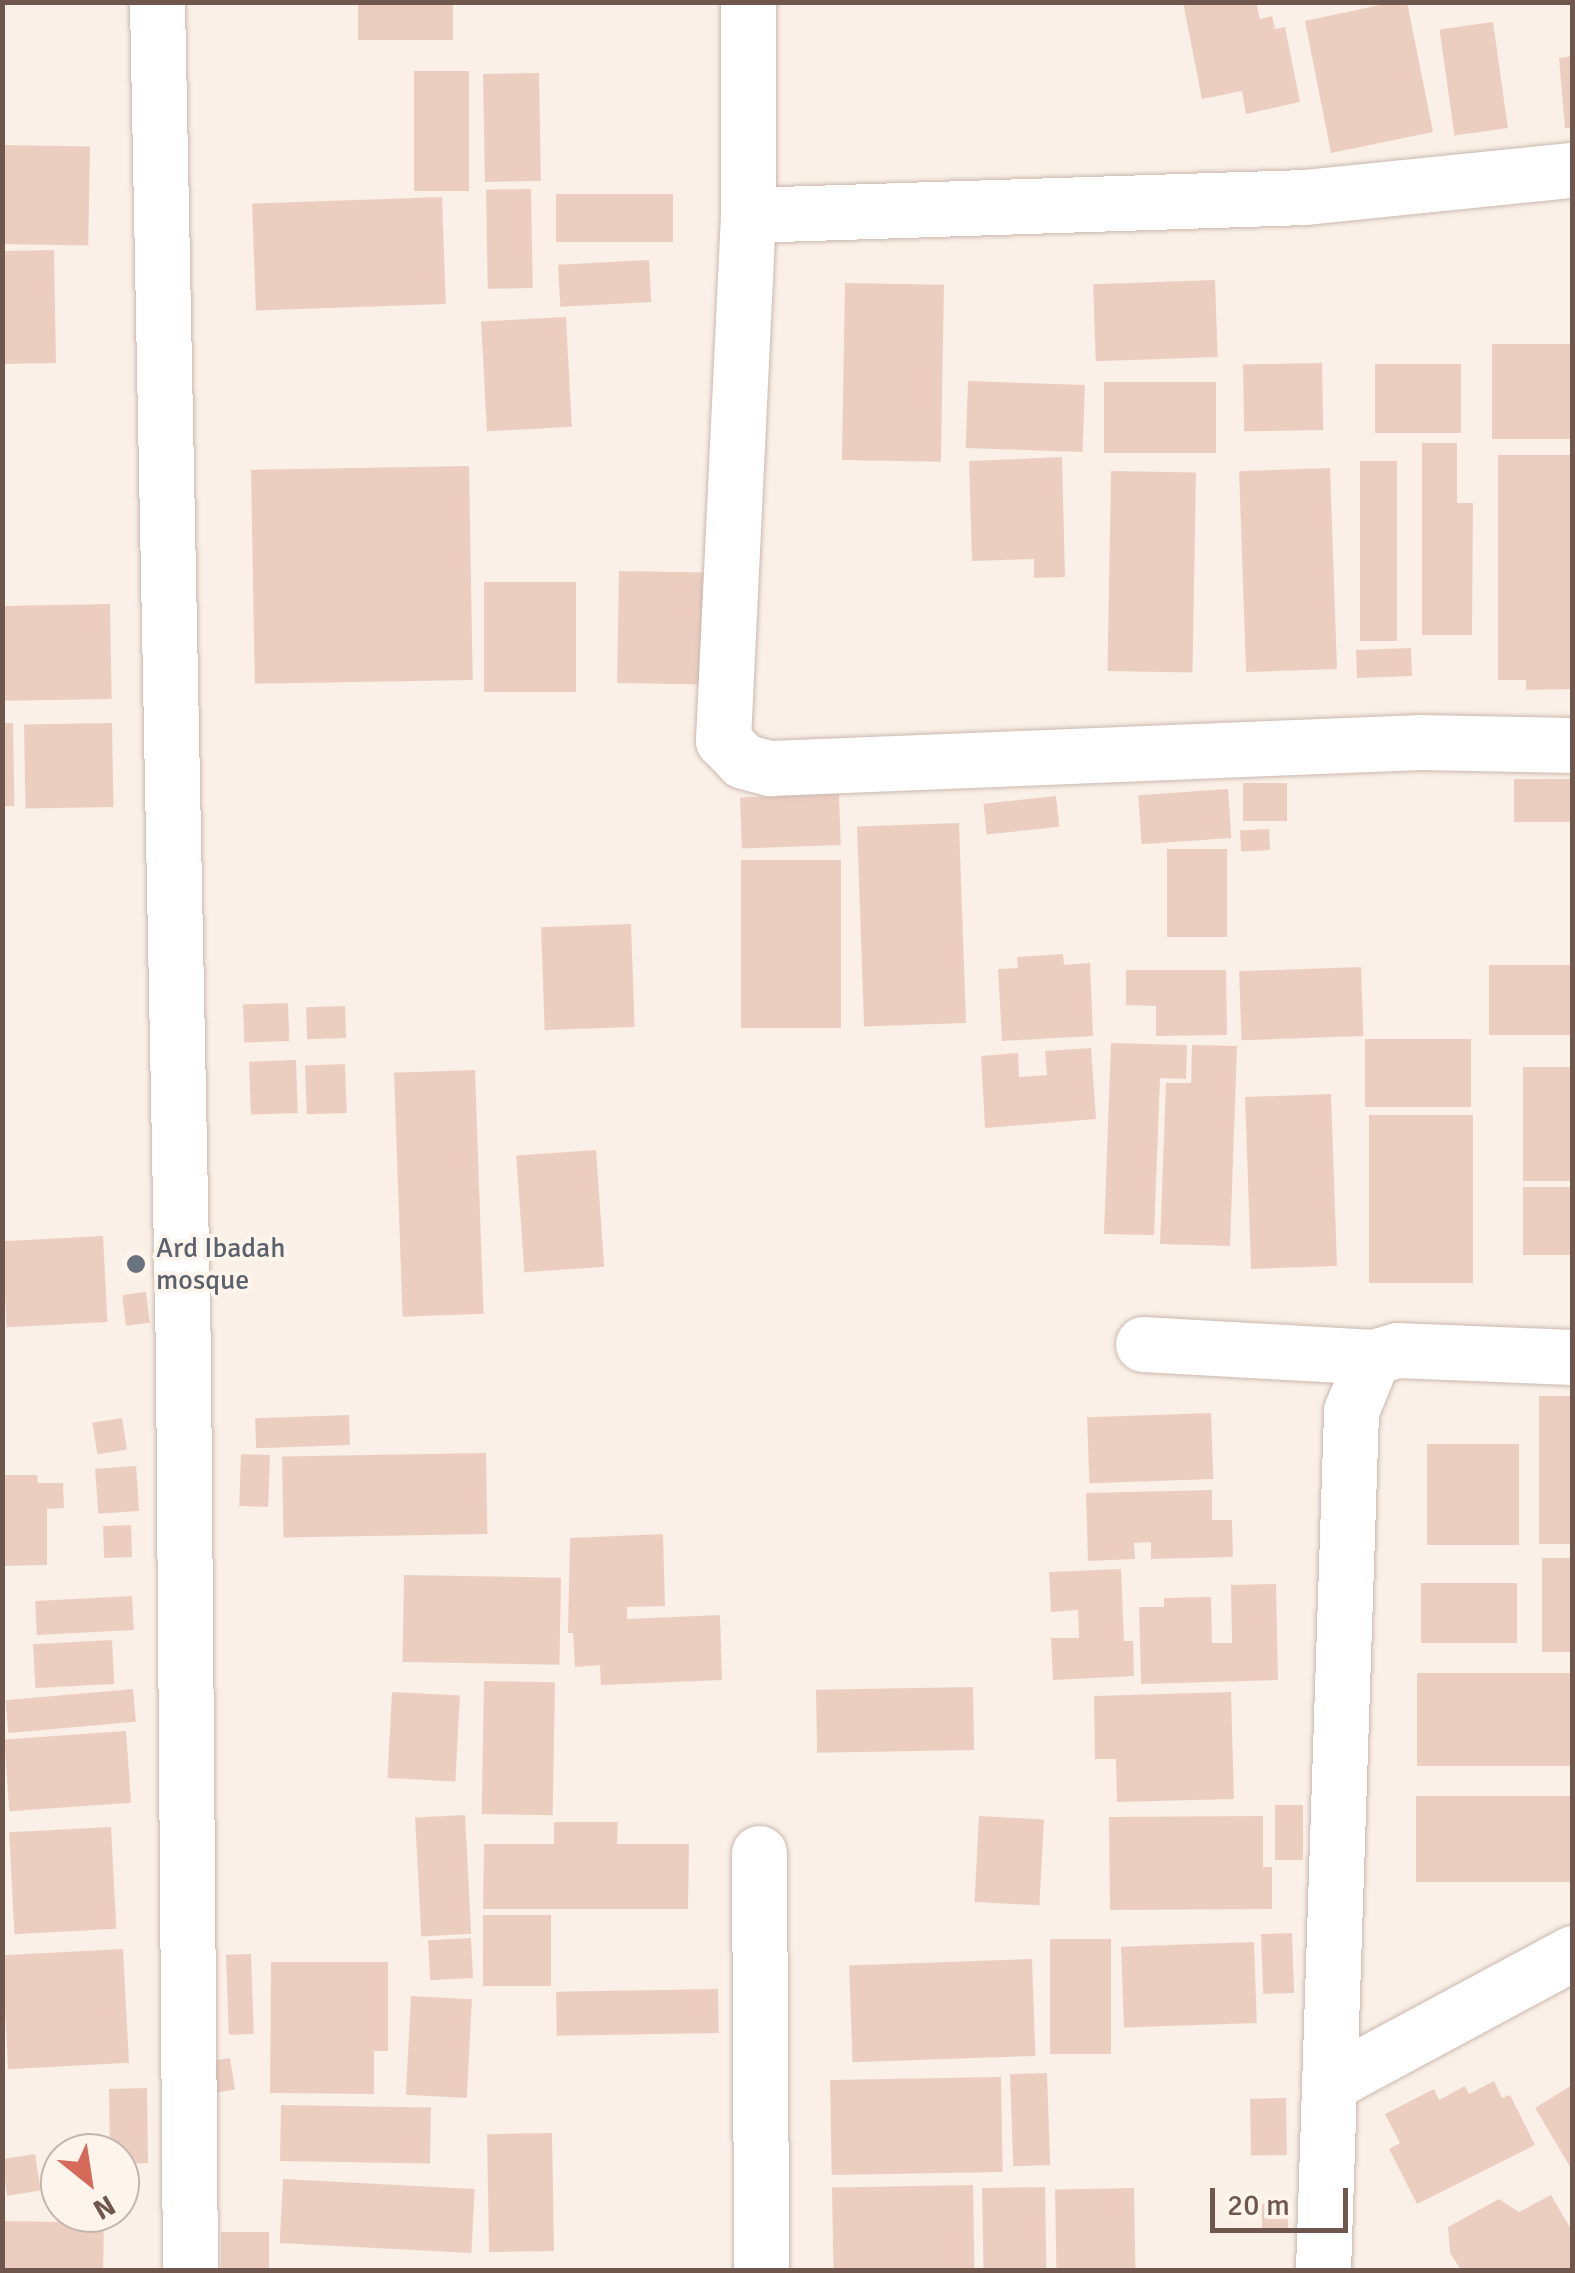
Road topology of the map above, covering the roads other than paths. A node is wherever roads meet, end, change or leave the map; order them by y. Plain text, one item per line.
1 (157, 2) edge
2 (748, 2) edge
3 (1572, 170) edge
4 (748, 215) junction
5 (1572, 745) edge
6 (1143, 1344) dead end
7 (1373, 1357) junction
8 (1572, 1357) edge
9 (759, 1853) dead end
10 (1572, 1953) edge
11 (1329, 2084) junction
12 (190, 2270) edge
13 (761, 2270) edge
14 (1322, 2270) edge

1 - 12 street
2 - 4 street
3 - 4 street
4 - 5 street
6 - 7 street
7 - 8 street
7 - 11 street
9 - 13 street
10 - 11 street
11 - 14 street

